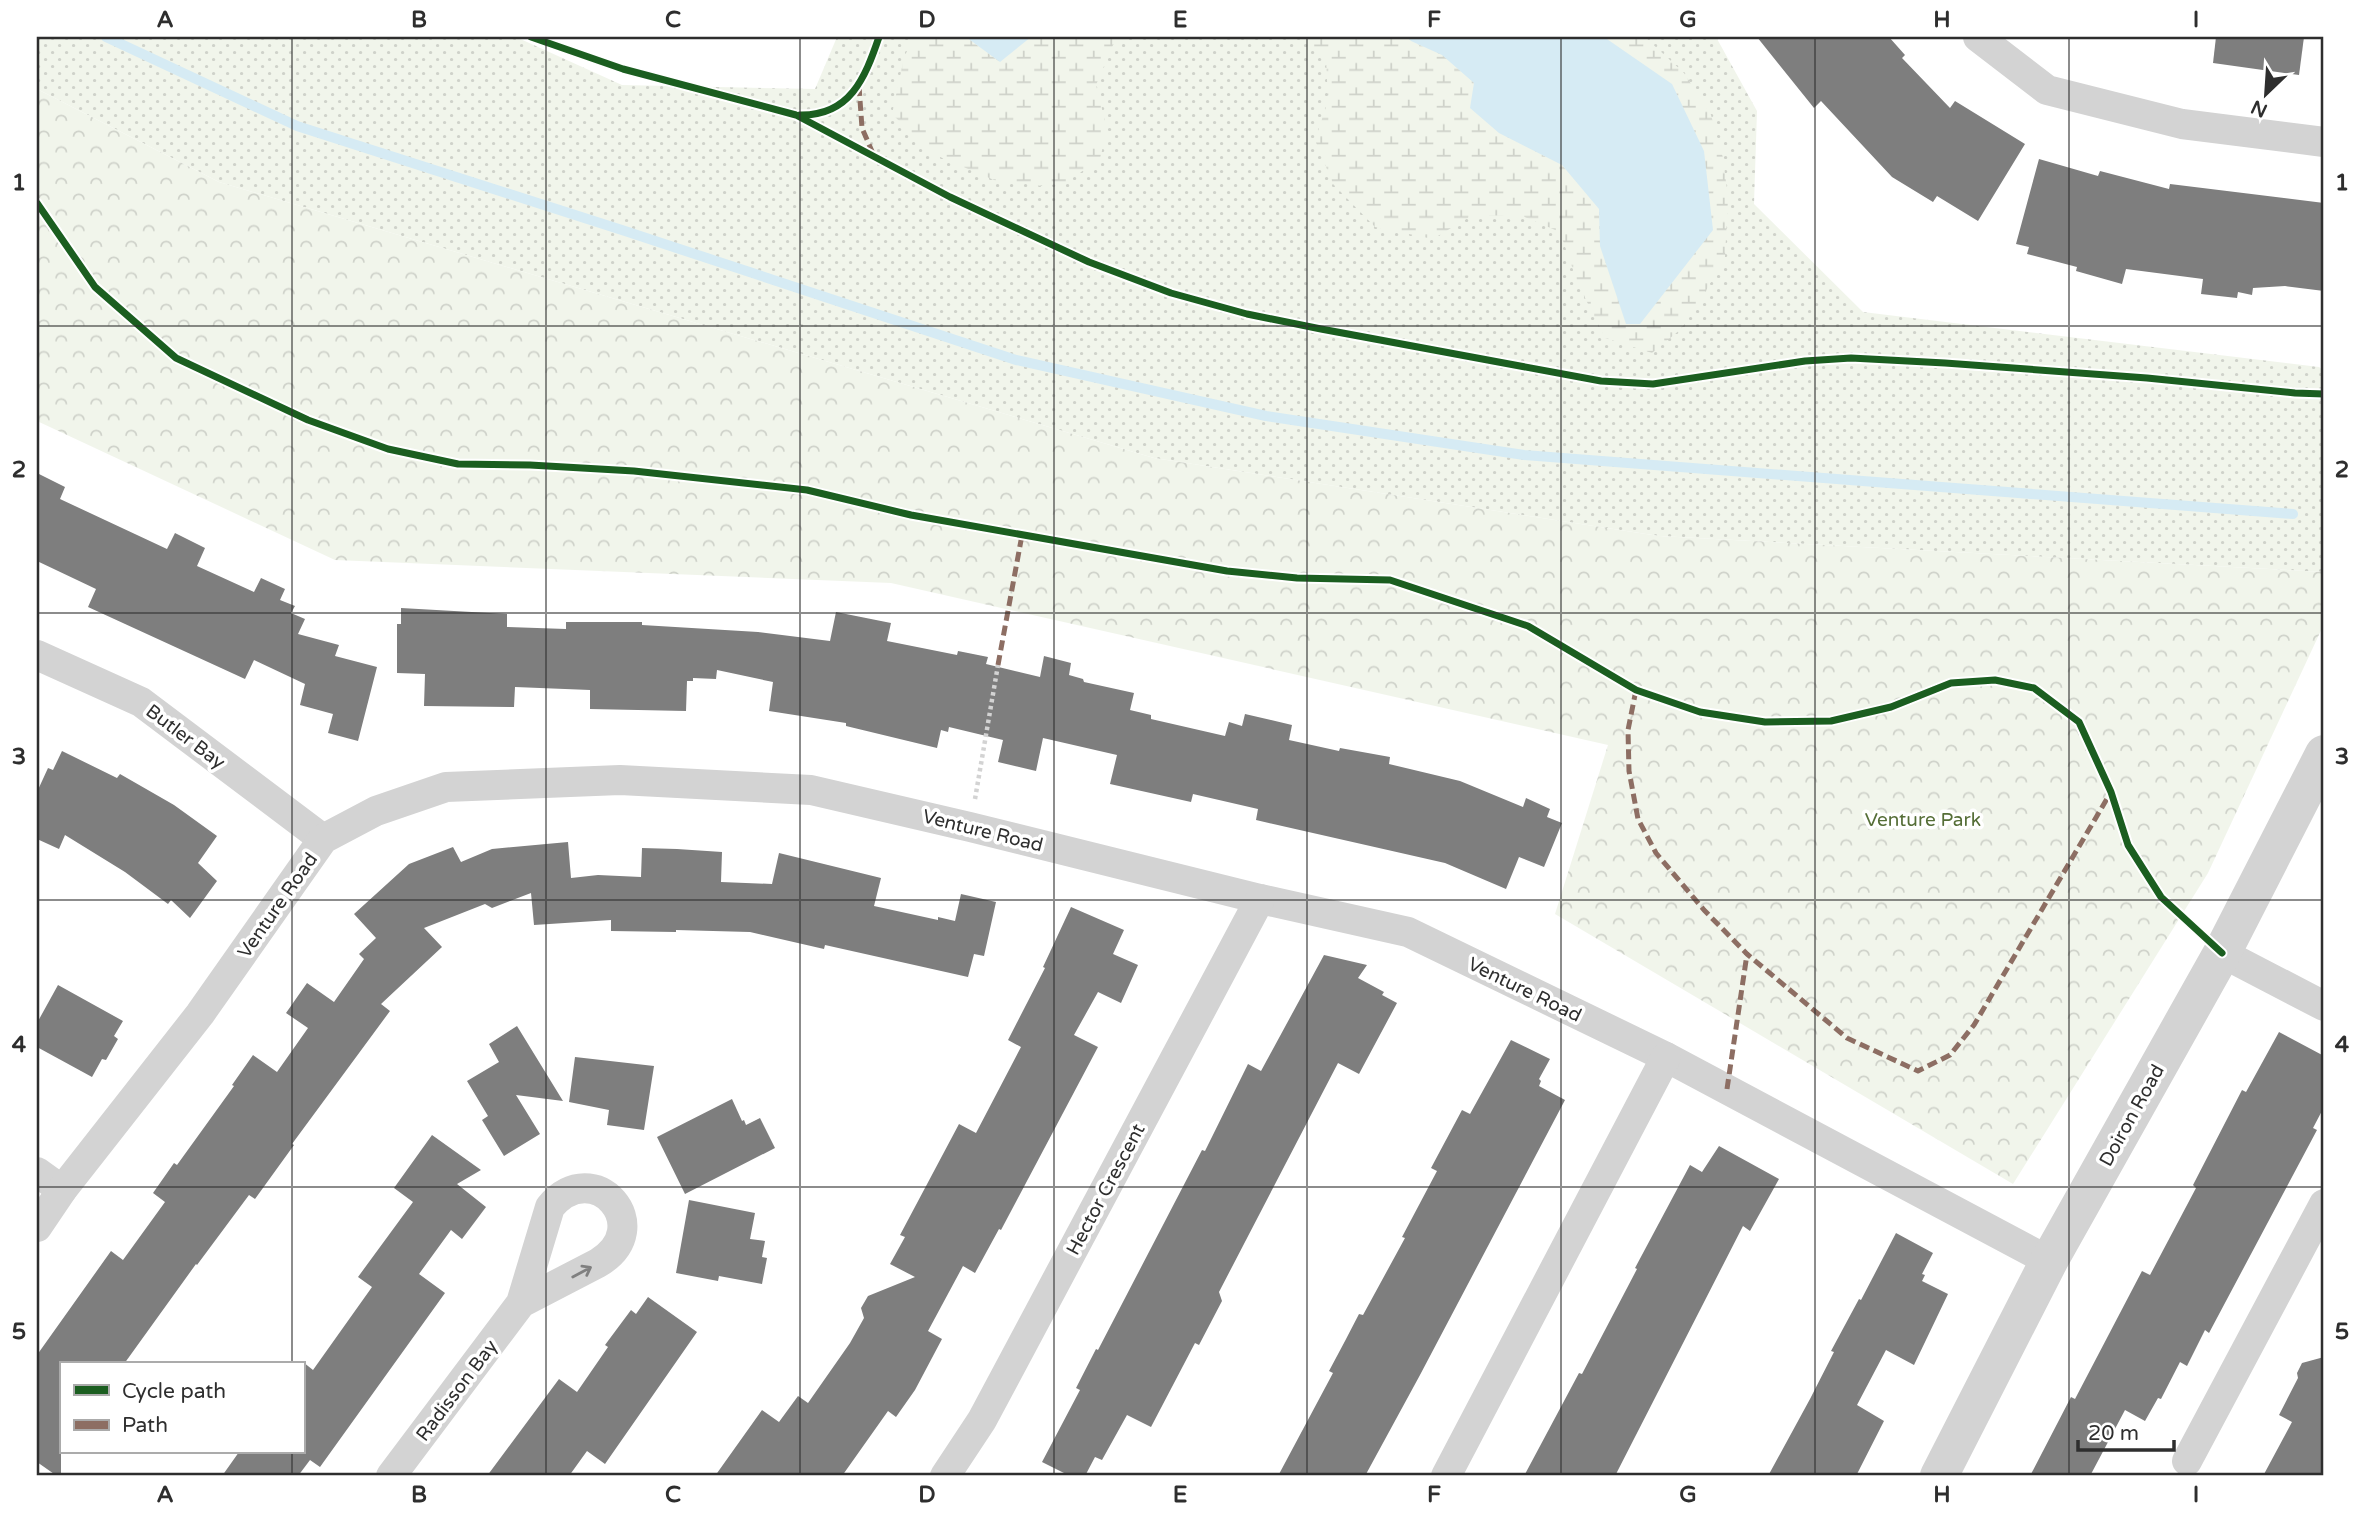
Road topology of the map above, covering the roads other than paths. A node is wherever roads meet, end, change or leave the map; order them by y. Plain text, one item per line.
1 (1978, 37) edge
2 (2324, 142) edge
3 (37, 655) edge
4 (2324, 754) edge
5 (323, 839) junction
6 (1259, 899) junction
7 (2222, 953) junction
8 (2324, 1006) edge
9 (1667, 1057) junction
10 (37, 1172) edge
11 (62, 1191) junction
12 (2324, 1204) edge
13 (37, 1227) edge
14 (2049, 1261) junction
15 (521, 1303) dead end
16 (2187, 1461) dead end
17 (391, 1476) edge
18 (945, 1476) edge
19 (1446, 1476) edge
20 (1939, 1476) edge

1 - 2 street
3 - 5 street, Butler Bay
4 - 7 street, Doiron Road
5 - 6 street, Venture Road
5 - 11 street, Venture Road
6 - 9 street, Venture Road
6 - 18 street, Hector Crescent
7 - 8 street
7 - 14 street, Doiron Road
9 - 14 street, Venture Road
9 - 19 street
10 - 11 street
11 - 13 street, Venture Road
12 - 16 street
14 - 20 street, Doiron Road
15 - 17 street, Radisson Bay

